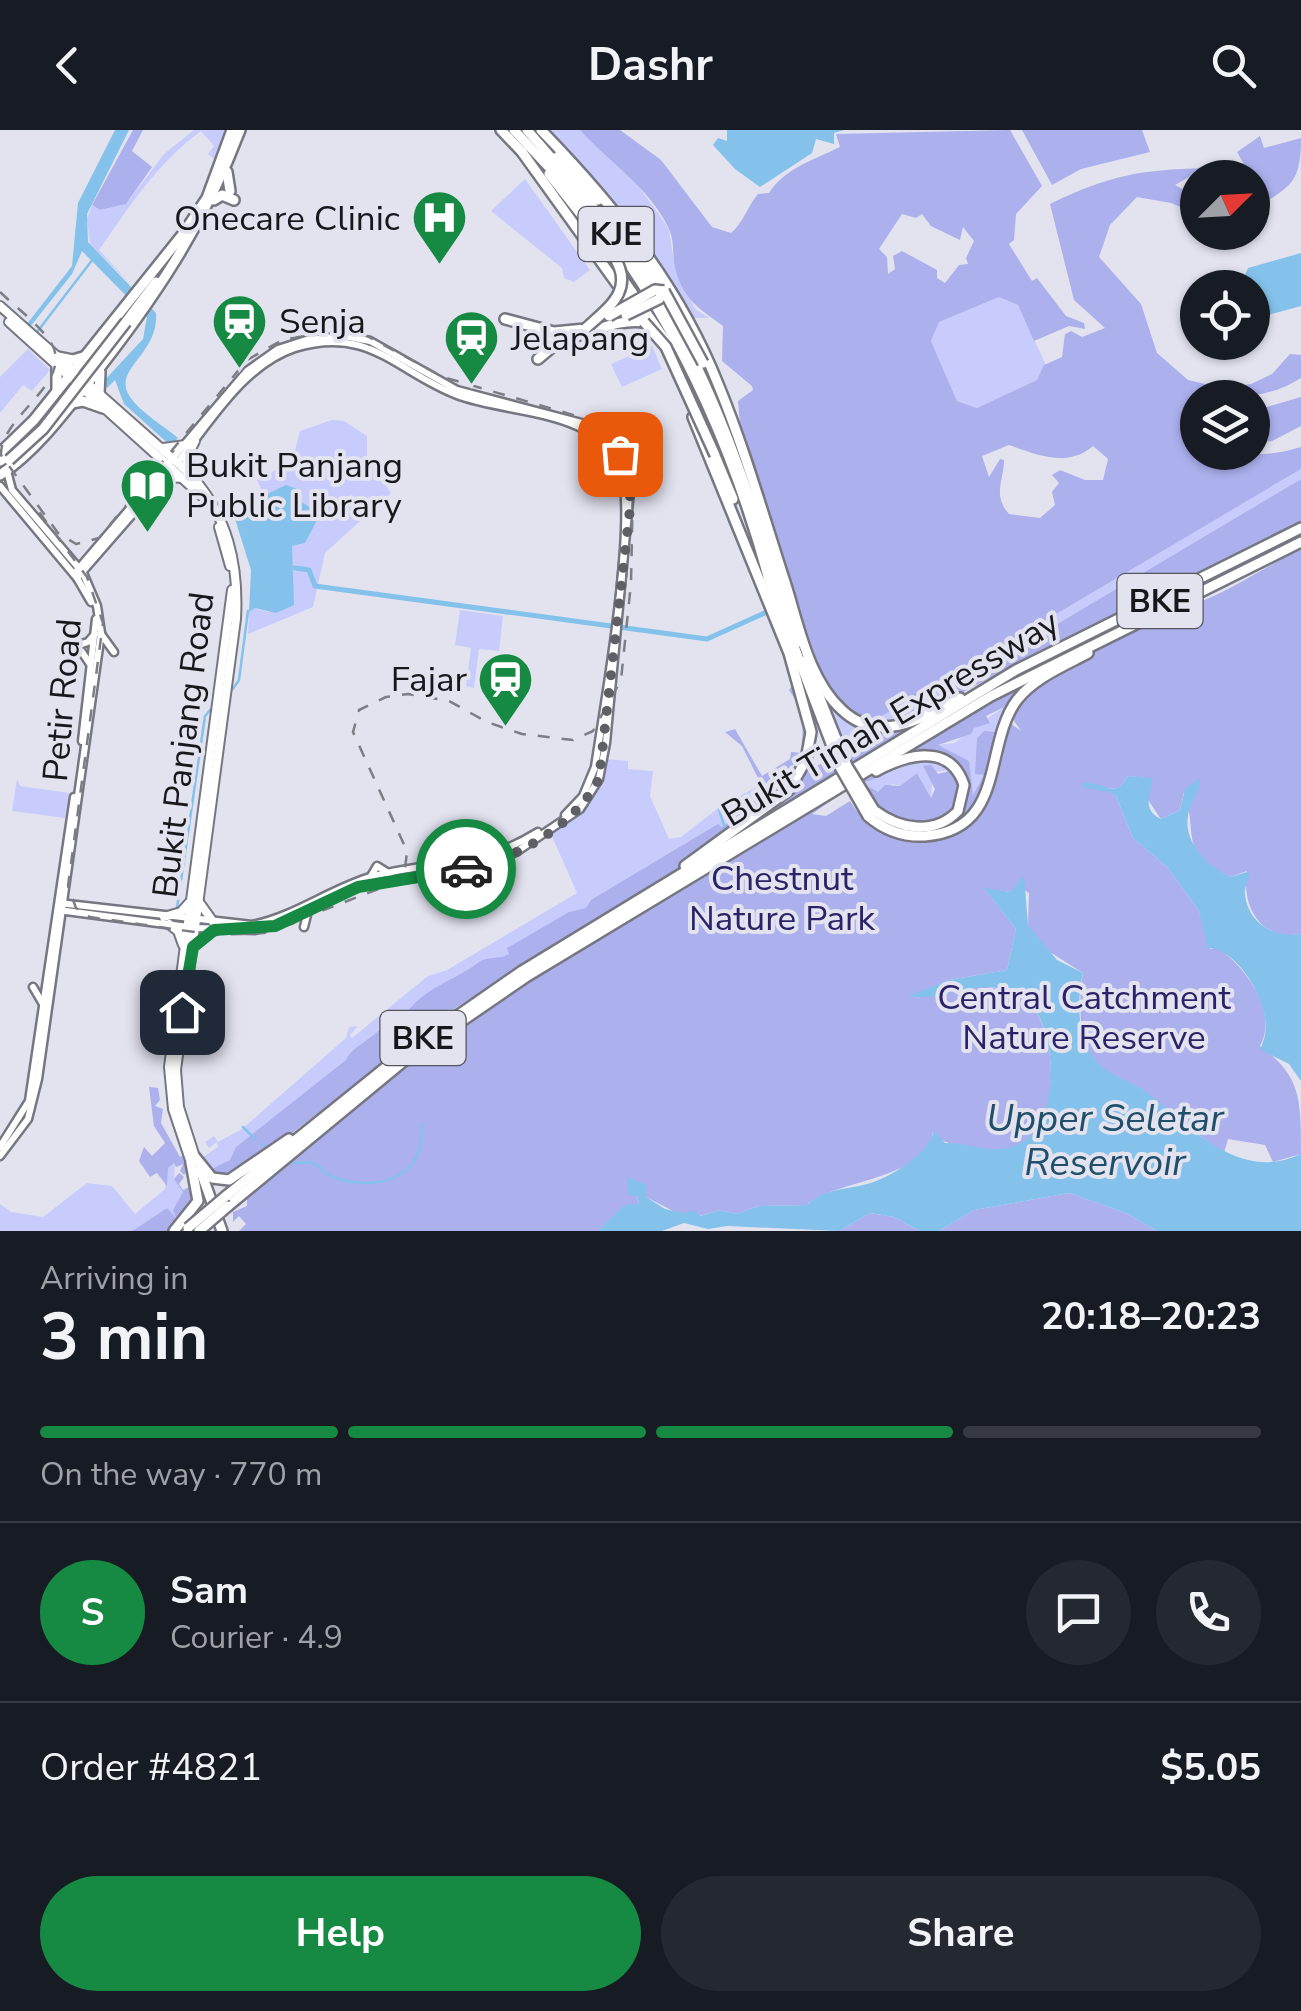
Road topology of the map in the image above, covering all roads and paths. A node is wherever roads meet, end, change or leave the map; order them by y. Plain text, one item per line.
1 (232, 130) edge
2 (240, 130) edge
3 (501, 130) edge
4 (514, 130) edge
5 (541, 130) edge
6 (526, 134) edge
7 (522, 152) junction
8 (228, 164) junction
9 (565, 196) junction
10 (212, 202) junction
11 (199, 224) junction
12 (187, 229) junction
13 (588, 240) junction
14 (665, 286) junction
15 (0, 309) edge
16 (626, 315) junction
17 (505, 319) dead end
18 (124, 321) junction
19 (644, 322) junction
20 (589, 331) junction
21 (535, 339) dead end
22 (560, 342) junction
23 (374, 346) junction
24 (687, 346) junction
25 (85, 356) junction
26 (538, 360) dead end
27 (57, 362) junction
28 (103, 365) junction
29 (688, 366) junction
30 (71, 374) junction
31 (86, 386) junction
32 (714, 388) junction
33 (99, 394) junction
34 (53, 396) junction
35 (70, 405) junction
36 (103, 408) junction
37 (190, 443) junction
38 (158, 447) junction
39 (0, 453) edge
40 (715, 455) junction
41 (734, 460) junction
42 (173, 463) junction
43 (2, 468) edge
44 (187, 476) junction
45 (165, 477) junction
46 (720, 484) junction
47 (0, 486) edge
48 (754, 489) junction
49 (20, 502) junction
50 (1301, 528) edge
51 (747, 535) junction
52 (1301, 542) edge
53 (61, 552) junction
54 (92, 554) junction
55 (78, 573) junction
56 (768, 580) junction
57 (777, 601) junction
58 (1128, 628) junction
59 (616, 631) junction
60 (98, 633) junction
61 (73, 647) dead end
62 (82, 652) dead end
63 (94, 664) junction
64 (1016, 670) junction
65 (846, 784) junction
66 (871, 813) junction
67 (449, 869) junction
68 (660, 887) junction
69 (195, 901) junction
70 (61, 906) junction
71 (309, 910) junction
72 (166, 921) junction
73 (192, 924) junction
74 (214, 927) junction
75 (304, 927) dead end
76 (189, 948) junction
77 (48, 974) junction
78 (184, 998) junction
79 (44, 1005) junction
80 (44, 1023) junction
81 (180, 1031) junction
82 (308, 1132) junction
83 (3, 1147) edge
84 (0, 1156) edge
85 (193, 1160) junction
86 (270, 1162) junction
87 (204, 1186) junction
88 (230, 1203) junction
89 (191, 1230) edge
90 (174, 1231) edge
91 (207, 1231) edge
92 (219, 1231) edge

1 - 12 highway
2 - 8 highway
3 - 7 highway
4 - 6 highway, KJE
5 - 14 highway
6 - 9 highway
6 - 14 highway
6 - 24 highway, KJE
6 - 29 highway, KJE
7 - 9 highway
7 - 13 highway
8 - 10 highway
8 - 10 highway
9 - 20 highway, bridge
10 - 11 highway
11 - 18 highway
11 - 28 highway
12 - 18 highway
12 - 25 highway
13 - 40 highway, bridge
13 - 46 highway
14 - 16 highway, bridge
14 - 20 highway, bridge
14 - 24 highway
14 - 32 highway, bridge
14 - 48 highway
15 - 27 main road
16 - 19 highway, bridge
16 - 20 highway
17 - 20 highway
18 - 43 highway, bridge
19 - 20 highway
19 - 40 highway, bridge
20 - 22 highway
21 - 22 highway
22 - 26 highway
23 - 37 main road
23 - 59 main road
23 - 59 main road
24 - 41 highway, KJE
25 - 27 highway
25 - 30 highway
27 - 30 main road
27 - 34 highway
28 - 31 highway
28 - 33 highway
29 - 46 highway
29 - 56 highway, KJE
30 - 31 main road
30 - 34 highway
31 - 33 main road, Bukit Panjang Road
31 - 35 highway
31 - 36 main road, Bukit Panjang Road
32 - 41 highway
32 - 48 highway
33 - 38 main road, Bukit Panjang Road
34 - 35 highway
34 - 39 highway
35 - 36 highway
35 - 43 highway
36 - 42 main road, Bukit Panjang Road
37 - 38 main road
37 - 42 main road
37 - 44 main road
38 - 42 main road, Bukit Panjang Road
40 - 51 highway
41 - 57 highway, KJE
42 - 44 main road, Bukit Panjang Road
42 - 45 main road
42 - 54 main road
43 - 49 main road, Petir Road
44 - 45 main road
44 - 69 main road, Bukit Panjang Road
45 - 55 main road
46 - 57 highway
47 - 49 main road, Petir Road
48 - 64 highway
49 - 53 main road, Petir Road
50 - 64 highway, Bukit Timah Expressway / BKE
51 - 56 highway
51 - 57 highway
52 - 58 highway, Bukit Timah Expressway / BKE
53 - 54 main road
53 - 55 main road, Petir Road
54 - 55 main road
55 - 60 main road, Petir Road
56 - 57 highway, KJE
57 - 66 highway, bridge
57 - 68 highway
58 - 65 highway, Bukit Timah Expressway / BKE
58 - 66 highway
59 - 67 main road
60 - 61 main road
60 - 63 main road, Petir Road
60 - 63 main road
62 - 63 main road
63 - 70 main road, Petir Road
64 - 68 highway, Bukit Timah Expressway / BKE
65 - 66 highway
65 - 82 highway, Bukit Timah Expressway / BKE
67 - 71 main road
67 - 74 main road
68 - 82 highway, Bukit Timah Expressway / BKE
69 - 72 main road
69 - 73 main road, Bukit Panjang Road
69 - 74 main road
70 - 72 main road
70 - 77 main road, Petir Road
70 - 80 main road, Petir Road
71 - 74 main road
71 - 75 main road
72 - 73 main road
72 - 76 main road
73 - 74 main road
73 - 76 main road, Bukit Panjang Road
74 - 76 main road
76 - 78 main road, Bukit Panjang Road
76 - 85 main road, Bukit Panjang Road
77 - 79 main road, Petir Road
77 - 79 main road
78 - 81 main road, Bukit Panjang Road
78 - 81 main road
79 - 80 main road, Petir Road
80 - 83 main road, Petir Road
81 - 85 main road, Bukit Panjang Road
82 - 86 highway, Bukit Timah Expressway / BKE
83 - 84 main road, Petir Road
85 - 87 highway
86 - 87 highway
86 - 88 highway, Bukit Timah Expressway / BKE
87 - 90 highway
87 - 92 highway
88 - 89 highway, Bukit Timah Expressway / BKE, bridge
88 - 91 highway, bridge

